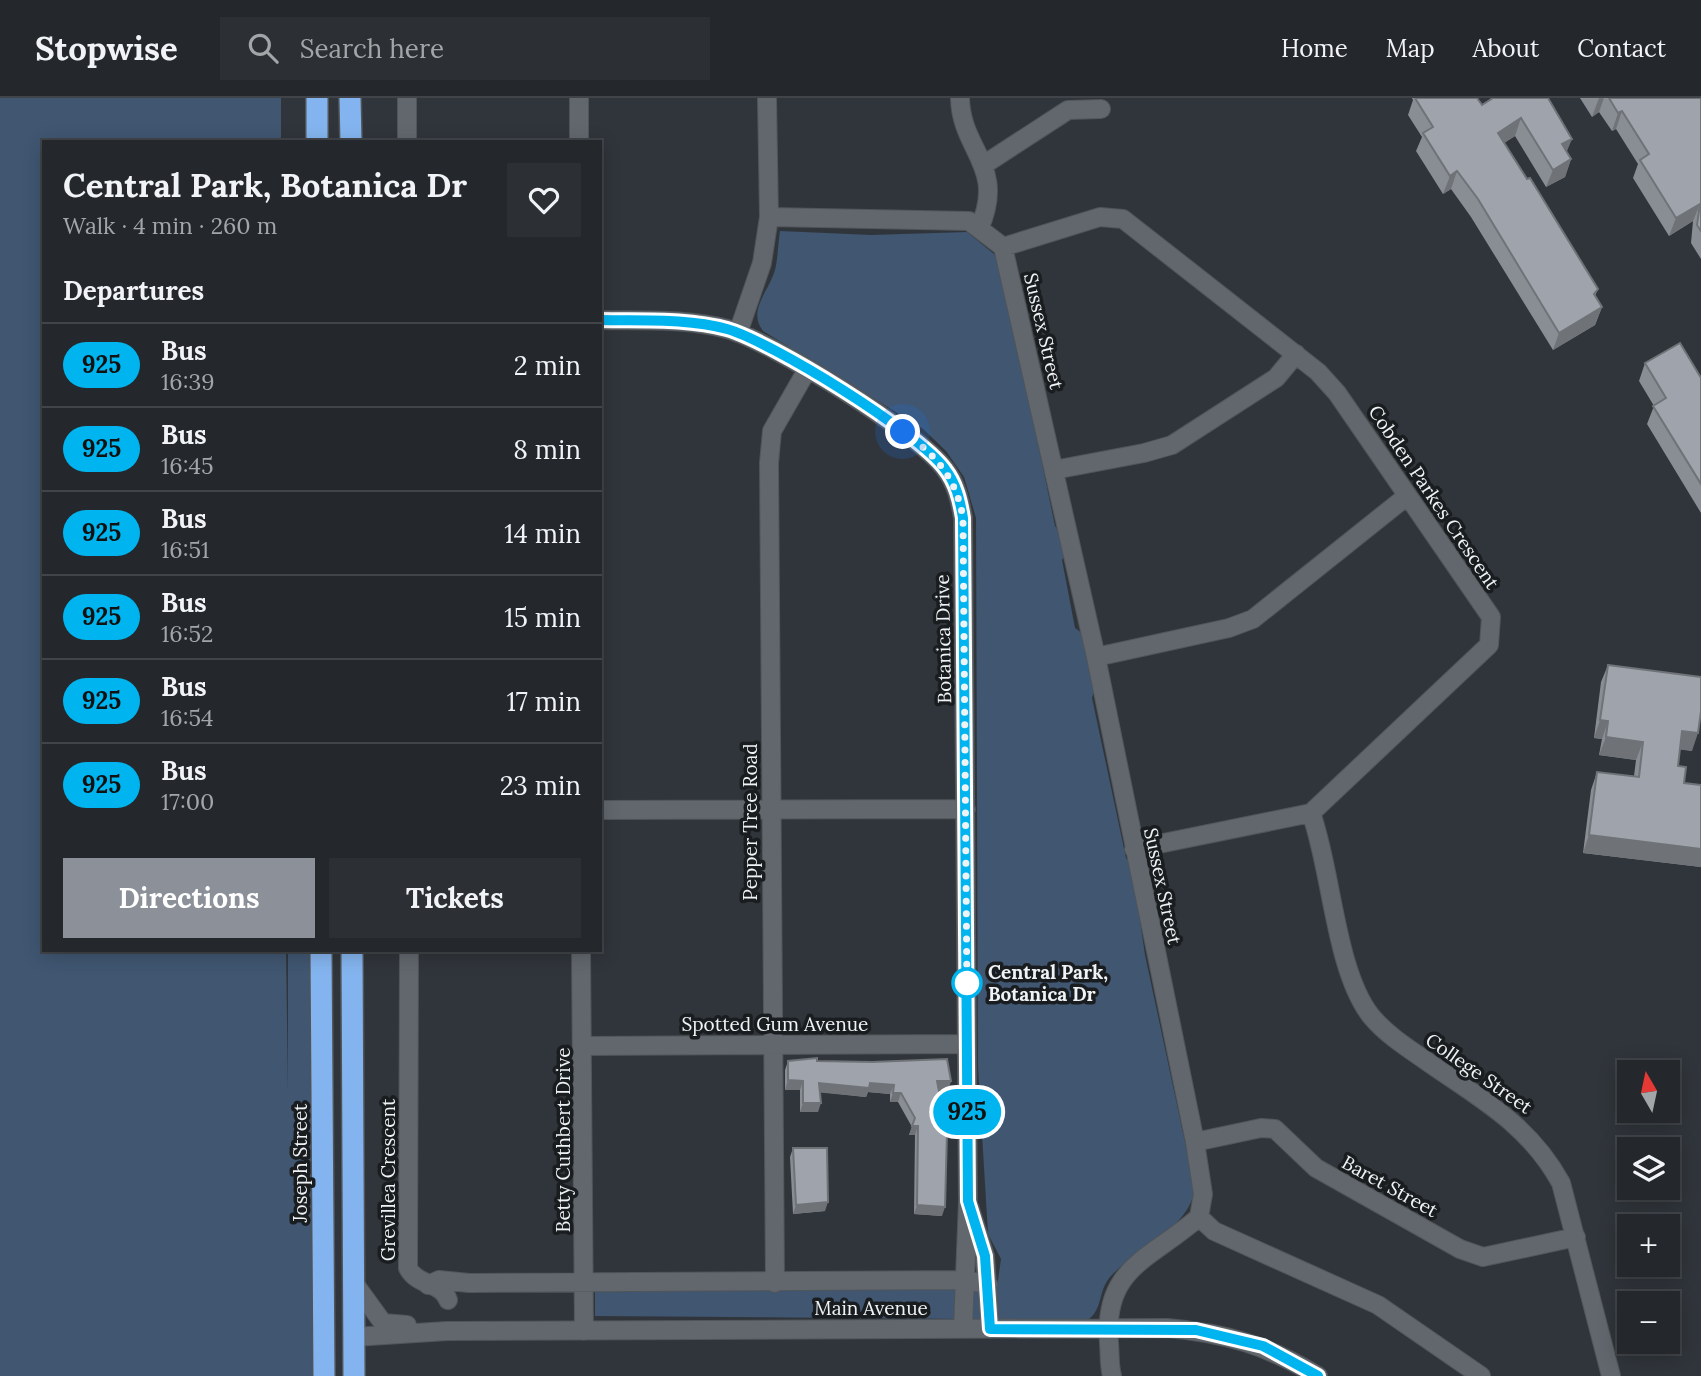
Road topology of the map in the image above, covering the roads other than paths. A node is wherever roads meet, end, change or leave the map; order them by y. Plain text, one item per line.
1 (317, 98) edge
2 (350, 98) edge
3 (407, 98) edge
4 (579, 98) edge
5 (767, 98) edge
6 (960, 98) edge
7 (1101, 109) dead end
8 (317, 140) edge
9 (351, 140) edge
10 (407, 140) edge
11 (579, 140) edge
12 (985, 164) junction
13 (769, 217) junction
14 (979, 229) junction
15 (1003, 247) junction
16 (602, 320) edge
17 (738, 333) junction
18 (1296, 354) junction
19 (807, 370) junction
20 (1054, 470) junction
21 (1407, 496) junction
22 (1096, 657) junction
23 (771, 808) junction
24 (966, 809) junction
25 (602, 810) edge
26 (1311, 813) junction
27 (1134, 849) junction
28 (321, 952) edge
29 (352, 952) edge
30 (410, 952) edge
31 (581, 952) edge
32 (967, 1044) junction
33 (774, 1045) junction
34 (584, 1046) junction
35 (1195, 1142) junction
36 (968, 1201) junction
37 (1199, 1217) junction
38 (1576, 1237) junction
39 (963, 1280) junction
40 (584, 1281) junction
41 (354, 1283) junction
42 (469, 1283) junction
43 (775, 1283) junction
44 (988, 1284) junction
45 (428, 1285) junction
46 (448, 1300) junction
47 (963, 1328) junction
48 (990, 1329) junction
49 (1108, 1329) junction
50 (415, 1331) junction
51 (447, 1331) junction
52 (584, 1331) junction
53 (354, 1337) junction
54 (324, 1376) edge
55 (354, 1376) edge
56 (1112, 1376) edge
57 (1318, 1376) edge
58 (1481, 1376) edge
59 (1611, 1376) edge

1 - 8 highway
2 - 9 highway
3 - 10 street
4 - 11 street
5 - 13 street
6 - 12 street
7 - 12 street
12 - 14 street
13 - 14 street
13 - 17 street
14 - 15 street
15 - 18 street, Cobden Parkes Crescent
15 - 20 street, Sussex Street
16 - 17 street, Botanica Drive
17 - 19 street, Botanica Drive
18 - 20 street
18 - 21 street, Cobden Parkes Crescent
19 - 23 street, Pepper Tree Road
19 - 24 street, Botanica Drive
20 - 22 street, Sussex Street
21 - 22 street
21 - 26 street, Cobden Parkes Crescent
22 - 27 street, Sussex Street
23 - 24 street
23 - 25 street
23 - 33 street, Pepper Tree Road
24 - 32 street, Botanica Drive
26 - 27 street
26 - 38 street, College Street
27 - 35 street, Sussex Street
28 - 54 highway, Joseph Street
29 - 41 highway
30 - 45 street, Grevillea Crescent
31 - 34 street, Betty Cuthbert Drive
32 - 33 street, Spotted Gum Avenue
32 - 36 street, Botanica Drive
33 - 34 street, Spotted Gum Avenue
33 - 43 street, Pepper Tree Road
34 - 40 street, Betty Cuthbert Drive
35 - 37 street, Sussex Street
35 - 38 street, Baret Street
36 - 39 street, Botanica Drive
36 - 44 street, Botanica Drive
37 - 49 street
37 - 58 street
38 - 59 street, College Street
39 - 43 street
39 - 44 street
39 - 47 street, Botanica Drive
40 - 42 street
40 - 43 street
40 - 52 street, Betty Cuthbert Drive
41 - 50 street, Main Avenue
41 - 53 highway
42 - 45 street
42 - 46 street
44 - 48 street, Botanica Drive
45 - 46 street, Grevillea Crescent
46 - 51 street
47 - 48 street, Main Avenue
47 - 52 street, Main Avenue
48 - 49 street, Main Avenue
49 - 56 street
49 - 57 street, Main Avenue
50 - 51 street, Main Avenue
50 - 53 street, Main Avenue
51 - 52 street, Main Avenue
53 - 55 highway

